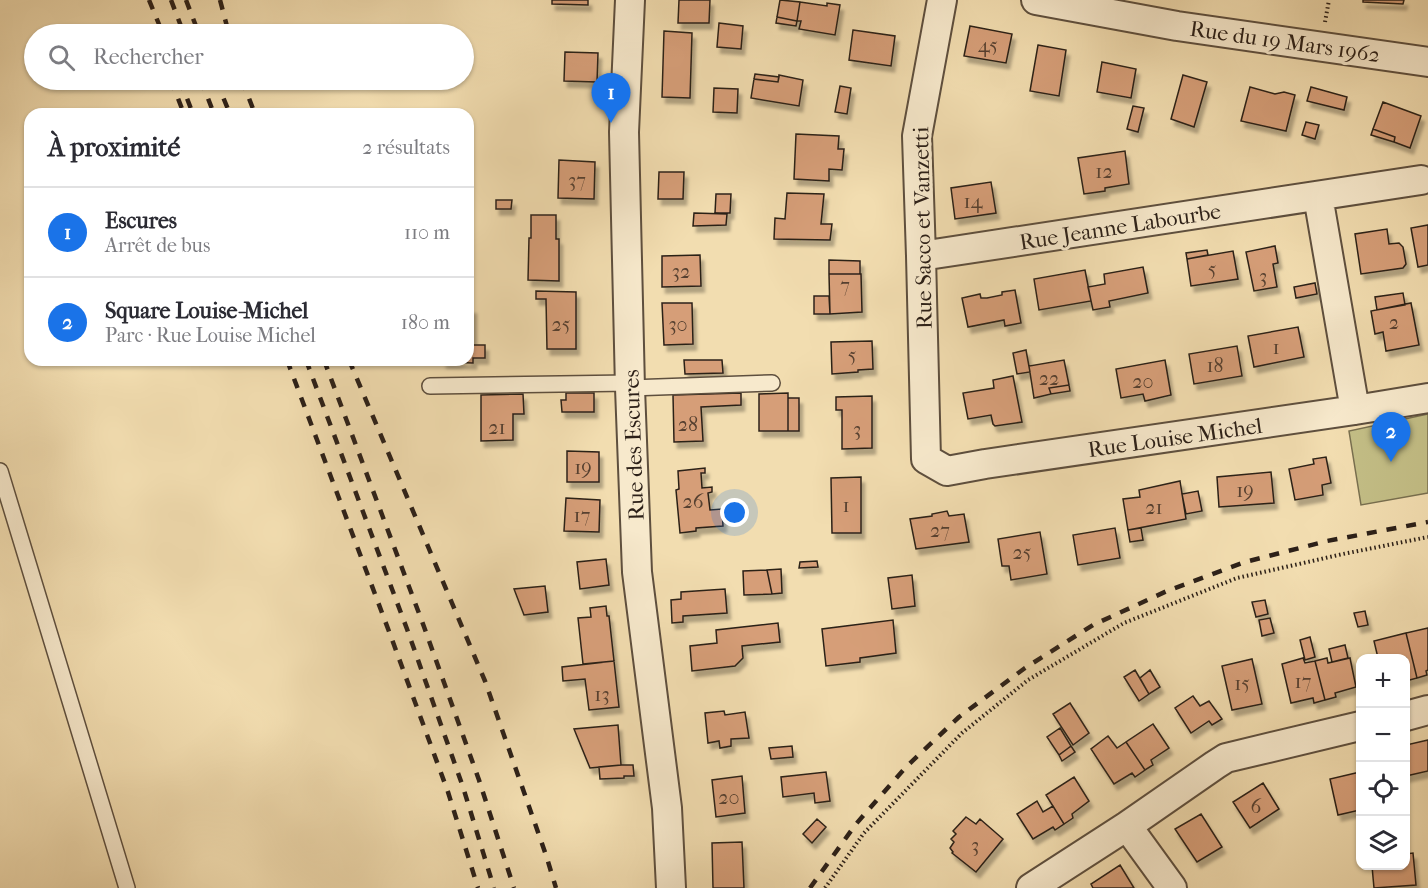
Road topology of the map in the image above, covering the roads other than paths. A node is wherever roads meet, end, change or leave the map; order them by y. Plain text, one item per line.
1 (630, 0) edge
2 (942, 0) edge
3 (1036, 0) edge
4 (1428, 62) edge
5 (1420, 180) dead end
6 (1318, 196) junction
7 (921, 256) junction
8 (772, 384) dead end
9 (430, 386) dead end
10 (630, 386) junction
11 (1428, 398) edge
12 (1354, 410) junction
13 (926, 459) joint
14 (0, 471) edge
15 (1428, 710) edge
16 (1410, 715) edge
17 (1356, 727) edge
18 (1127, 826) junction
19 (127, 888) edge
20 (670, 888) edge
21 (1031, 888) edge
22 (1172, 888) edge

1 - 10 street, Rue des Escures
2 - 7 street, Rue Sacco et Vanzetti
3 - 4 street, Rue du 19 Mars 1962
5 - 6 street, Rue Jeanne Labourbe
6 - 7 street, Rue Jeanne Labourbe
6 - 12 street
7 - 13 street, Rue Sacco et Vanzetti
8 - 10 lane
9 - 10 lane
10 - 20 street, Rue des Escures
11 - 12 street, Rue Louise Michel
12 - 13 street, Rue Louise Michel
14 - 19 lane
15 - 16 street
17 - 18 street
18 - 21 street
18 - 22 street

